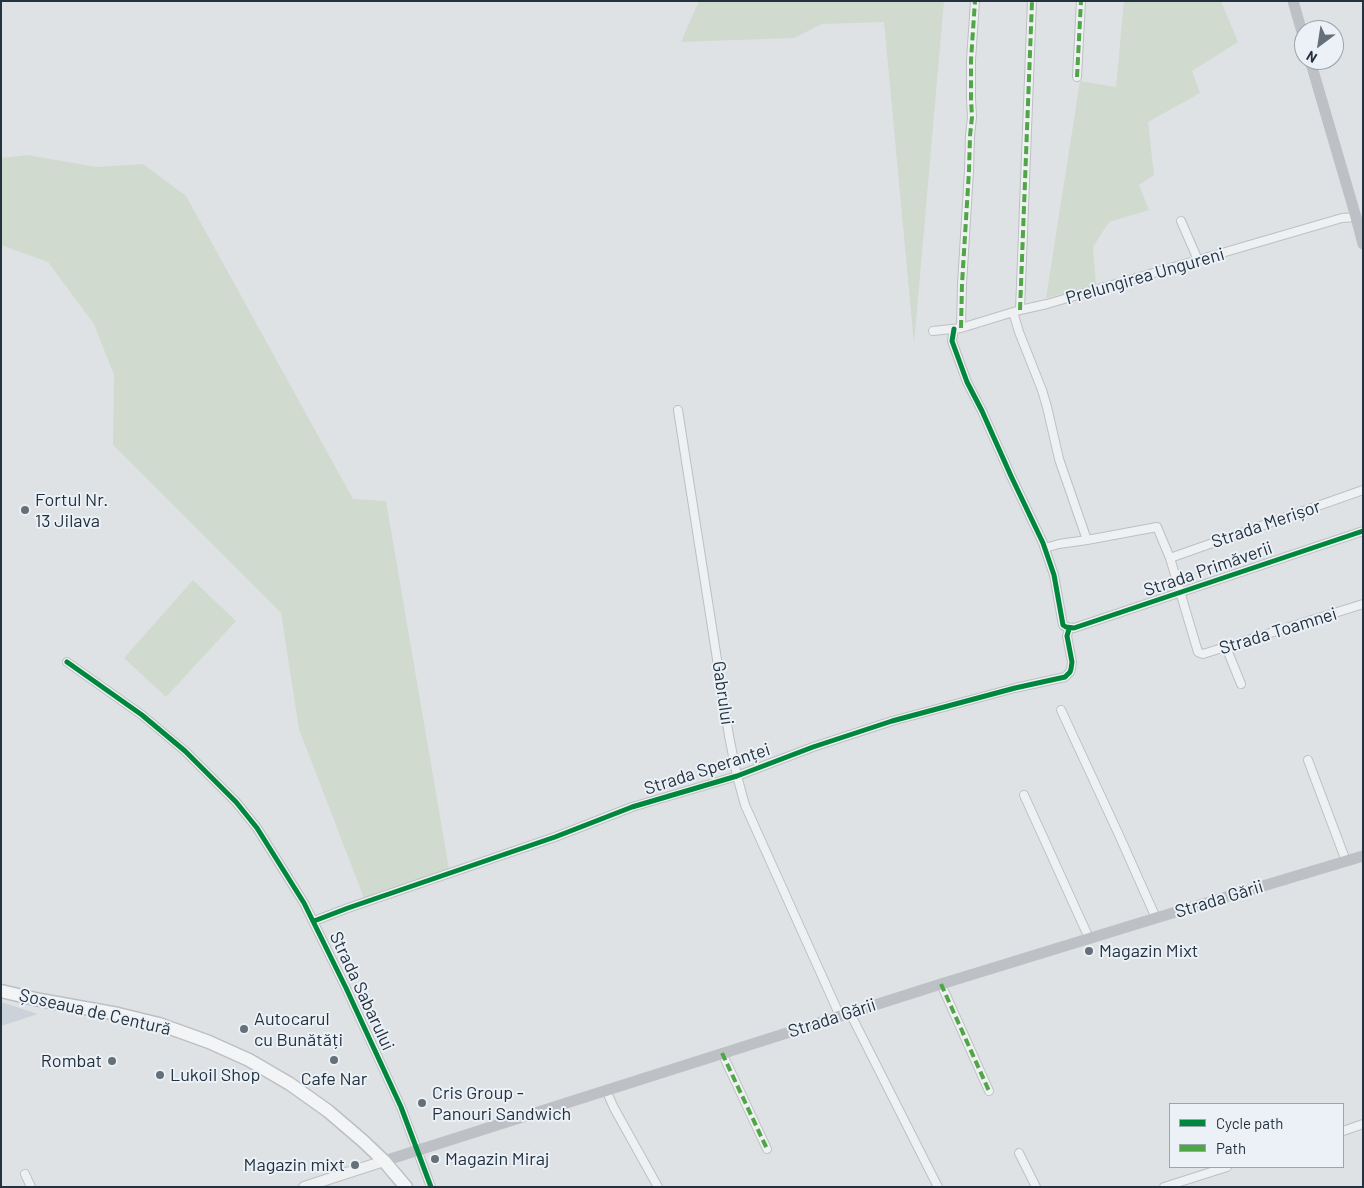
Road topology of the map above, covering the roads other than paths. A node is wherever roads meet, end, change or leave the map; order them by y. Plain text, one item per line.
1 (975, 1) edge
2 (1032, 1) edge
3 (1081, 1) edge
4 (1293, 1) edge
5 (1298, 20) edge
6 (1313, 70) edge
7 (1077, 77) dead end
8 (1356, 217) junction
9 (1181, 221) dead end
10 (1363, 244) edge
11 (1198, 260) junction
12 (1016, 311) junction
13 (957, 329) junction
14 (933, 331) dead end
15 (678, 410) dead end
16 (1363, 490) edge
17 (1363, 531) edge
18 (1087, 540) junction
19 (1045, 548) junction
20 (1170, 558) junction
21 (1181, 593) junction
22 (1363, 604) edge
23 (1066, 627) junction
24 (1226, 647) junction
25 (68, 662) dead end
26 (1241, 684) dead end
27 (1061, 710) dead end
28 (1308, 760) dead end
29 (736, 776) junction
30 (1024, 795) dead end
31 (1363, 856) edge
32 (1346, 861) junction
33 (1156, 918) junction
34 (314, 921) junction
35 (1089, 938) junction
36 (941, 984) junction
37 (1, 991) edge
38 (845, 1015) junction
39 (722, 1053) junction
40 (606, 1090) junction
41 (989, 1091) dead end
42 (1363, 1124) edge
43 (1344, 1131) edge
44 (767, 1149) dead end
45 (418, 1151) junction
46 (1019, 1153) dead end
47 (384, 1162) junction
48 (1224, 1168) edge
49 (25, 1174) dead end
50 (1190, 1178) junction
51 (31, 1187) edge
52 (304, 1187) edge
53 (406, 1187) edge
54 (431, 1187) edge
55 (658, 1187) edge
56 (938, 1187) edge
57 (1036, 1187) edge
58 (1164, 1187) edge
59 (1194, 1187) edge

1 - 13 street
2 - 12 street
3 - 7 street
4 - 5 main road
6 - 8 main road
8 - 10 main road
8 - 11 street, Prelungirea Ungureni
9 - 11 street
11 - 12 street, Prelungirea Ungureni
12 - 13 street, Prelungirea Ungureni
12 - 18 street
13 - 14 street, Prelungirea Ungureni
13 - 19 street
15 - 29 street, Gabrului
16 - 20 street, Strada Merișor
17 - 21 street, Strada Primăverii
18 - 19 street, Strada Toamnei
18 - 20 street, Strada Toamnei
19 - 23 street
20 - 21 street, Strada Toamnei
21 - 23 street, Strada Primăverii
21 - 24 street, Strada Toamnei
22 - 24 street, Strada Toamnei
23 - 29 street, Strada Speranței
24 - 26 street
25 - 34 street, Strada Sabarului
27 - 33 street
28 - 32 street
29 - 34 street, Strada Speranței
29 - 38 street, Gabrului
30 - 35 street
31 - 32 main road, Strada Gării
32 - 33 main road, Strada Gării
33 - 35 main road, Strada Gării
34 - 45 street, Strada Sabarului
35 - 36 main road, Strada Gării
36 - 38 main road, Strada Gării
36 - 41 street
37 - 47 main road, Șoseaua de Centură
38 - 39 main road, Strada Gării
38 - 56 street, Gabrului
39 - 40 main road, Strada Gării
39 - 44 street
40 - 45 main road, Strada Gării
40 - 55 street
42 - 43 street
45 - 47 main road, Strada Gării
45 - 54 street, Strada Sabarului
46 - 57 street
47 - 52 street, Strada Gării
47 - 53 main road, Șoseaua de Centură
48 - 50 street
49 - 51 street
50 - 58 street
50 - 59 street

